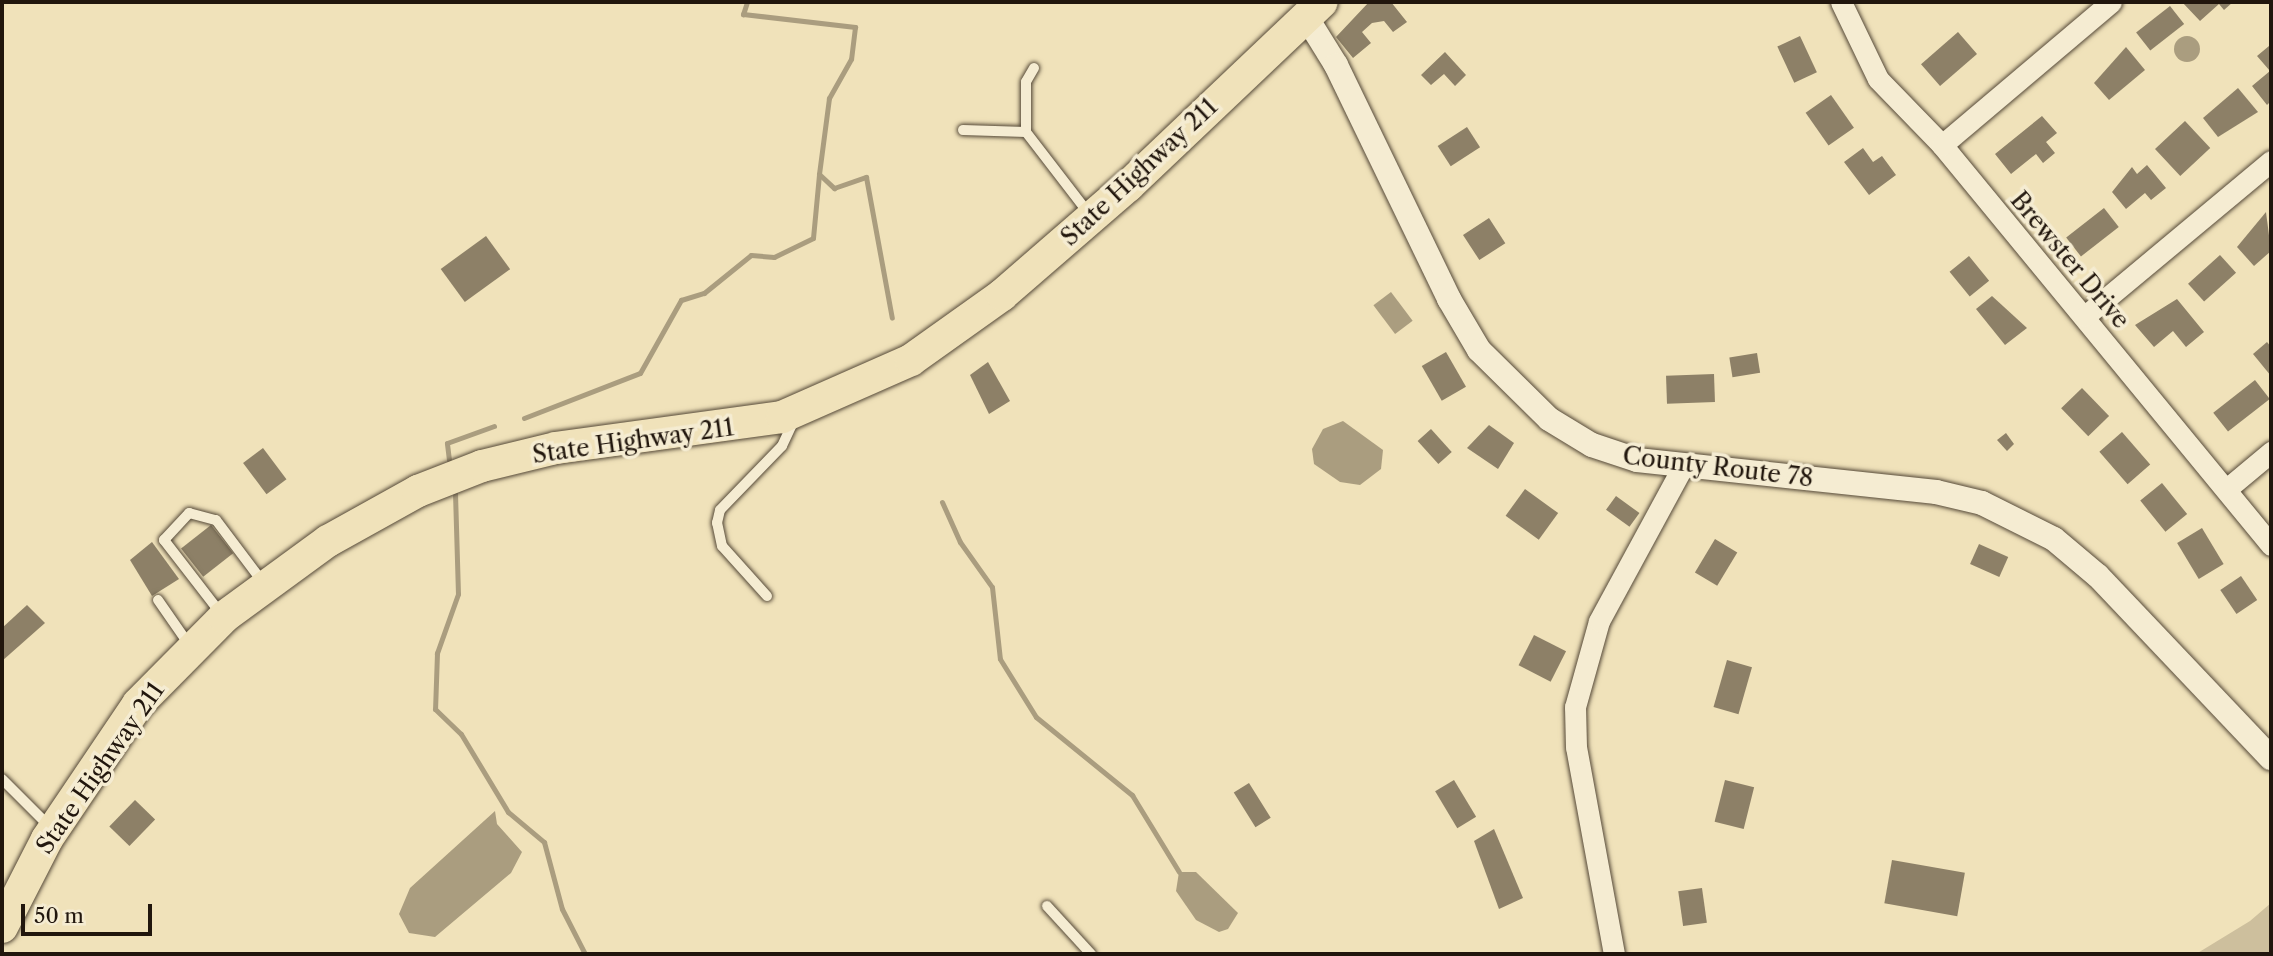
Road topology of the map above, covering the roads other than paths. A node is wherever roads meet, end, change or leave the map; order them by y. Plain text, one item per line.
1 (1841, 2) edge
2 (2111, 2) edge
3 (1308, 6) edge
4 (1034, 68) dead end
5 (963, 130) dead end
6 (1026, 132) junction
7 (1942, 145) junction
8 (2271, 160) edge
9 (1091, 218) junction
10 (2085, 316) junction
11 (798, 411) junction
12 (2271, 452) edge
13 (1683, 466) junction
14 (2229, 487) junction
15 (2271, 545) edge
16 (266, 586) junction
17 (767, 596) dead end
18 (158, 600) dead end
19 (223, 617) junction
20 (192, 648) junction
21 (2271, 758) edge
22 (2, 779) edge
23 (53, 830) junction
24 (1047, 906) dead end
25 (2, 927) edge
26 (1091, 954) edge
27 (1614, 954) edge

1 - 7 street, Brewster Drive
2 - 7 street
3 - 9 main road, State Highway 211
3 - 13 street, County Route 78
4 - 6 lane
5 - 6 lane
6 - 9 lane
7 - 10 street, Brewster Drive
8 - 10 street
9 - 11 main road, State Highway 211
10 - 14 street, Brewster Drive
11 - 16 main road, State Highway 211
11 - 17 lane
12 - 14 street
13 - 21 street, County Route 78
13 - 27 street
14 - 15 street, Brewster Drive
16 - 19 main road, State Highway 211
16 - 19 lane
18 - 20 lane
19 - 20 main road, State Highway 211
20 - 23 main road, State Highway 211
22 - 23 lane
23 - 25 main road, State Highway 211
24 - 26 lane

